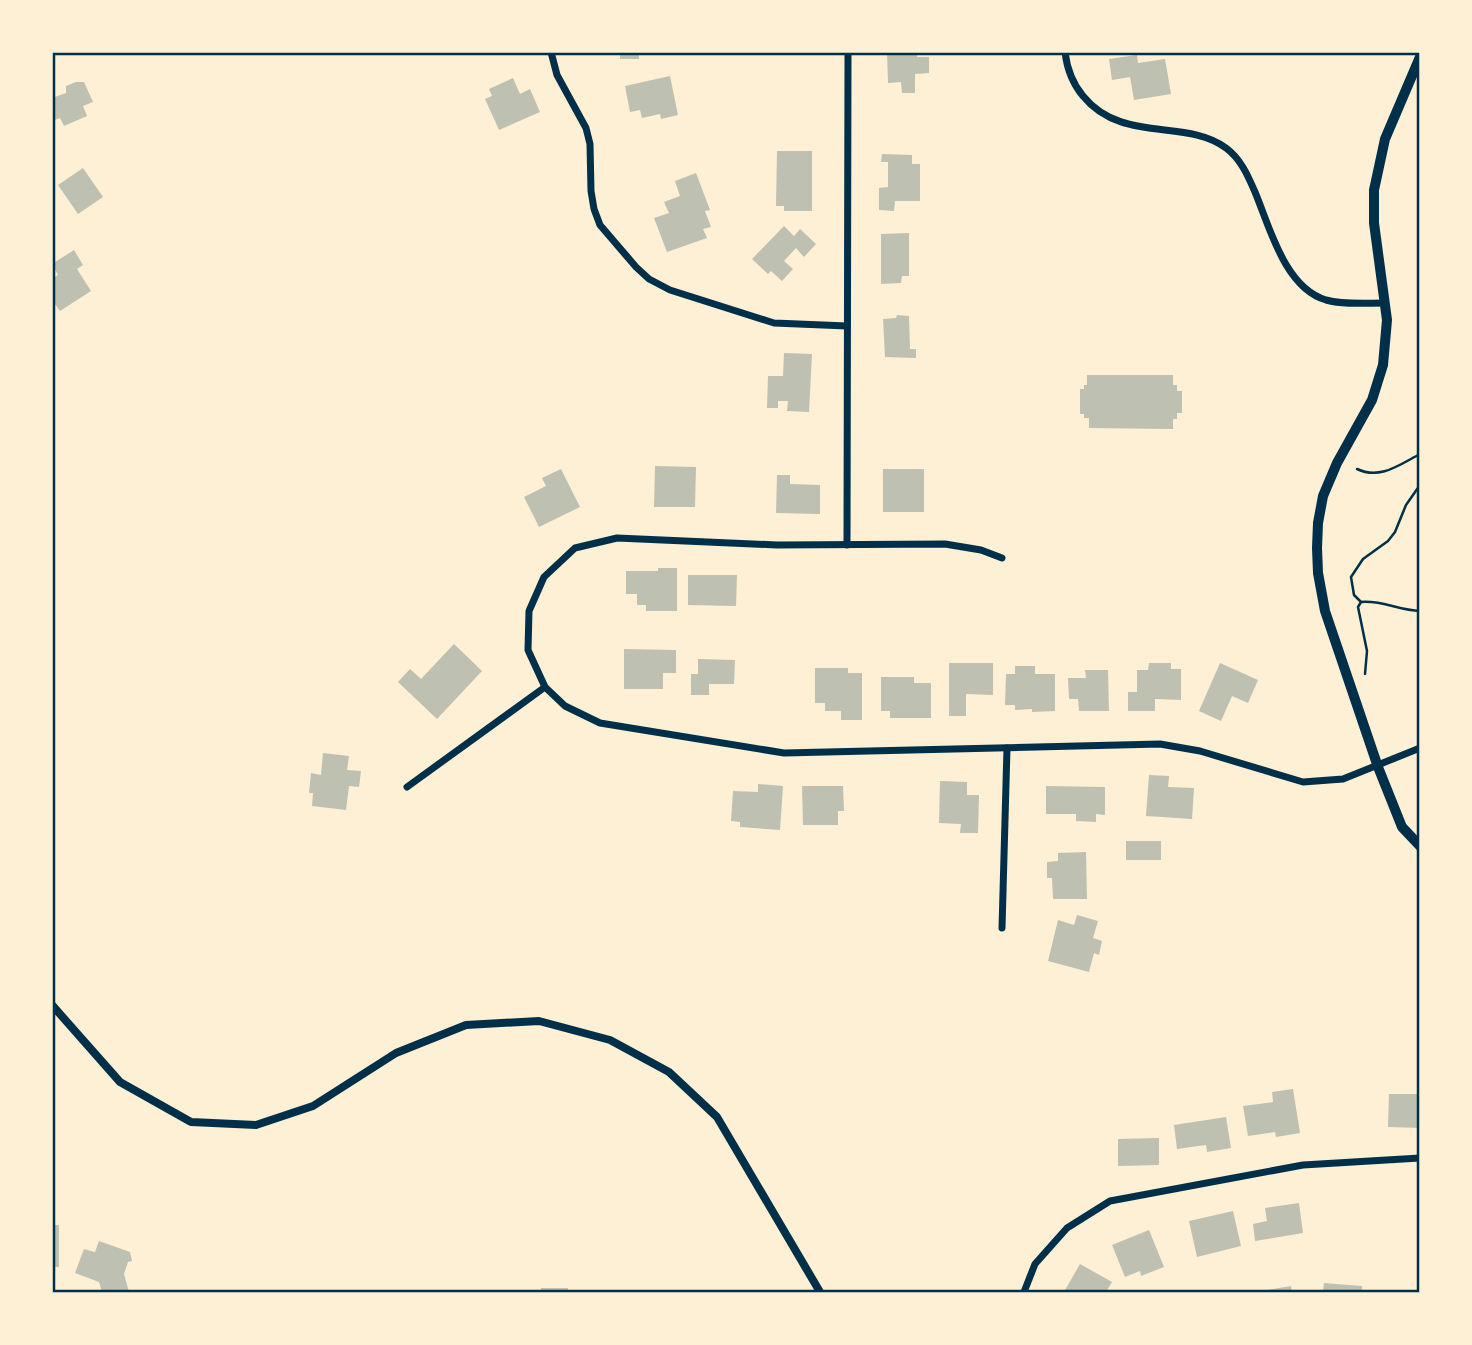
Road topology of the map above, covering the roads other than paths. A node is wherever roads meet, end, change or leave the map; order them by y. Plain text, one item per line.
1 (551, 52) edge
2 (848, 52) edge
3 (1065, 52) edge
4 (1419, 57) edge
5 (1385, 303) junction
6 (848, 326) junction
7 (846, 545) junction
8 (1002, 558) dead end
9 (545, 687) junction
10 (1007, 748) junction
11 (1419, 748) edge
12 (1378, 767) junction
13 (407, 787) dead end
14 (1419, 846) edge
15 (1002, 928) dead end
16 (52, 1005) edge
17 (1419, 1158) edge
18 (820, 1293) edge
19 (1024, 1293) edge

1 - 6 street
2 - 6 street
3 - 5 street
4 - 5 main road
5 - 12 main road
6 - 7 street
7 - 8 street
7 - 9 street
9 - 10 street
9 - 13 street
10 - 12 street
10 - 15 street
11 - 12 street
12 - 14 main road
16 - 18 street
17 - 19 street

